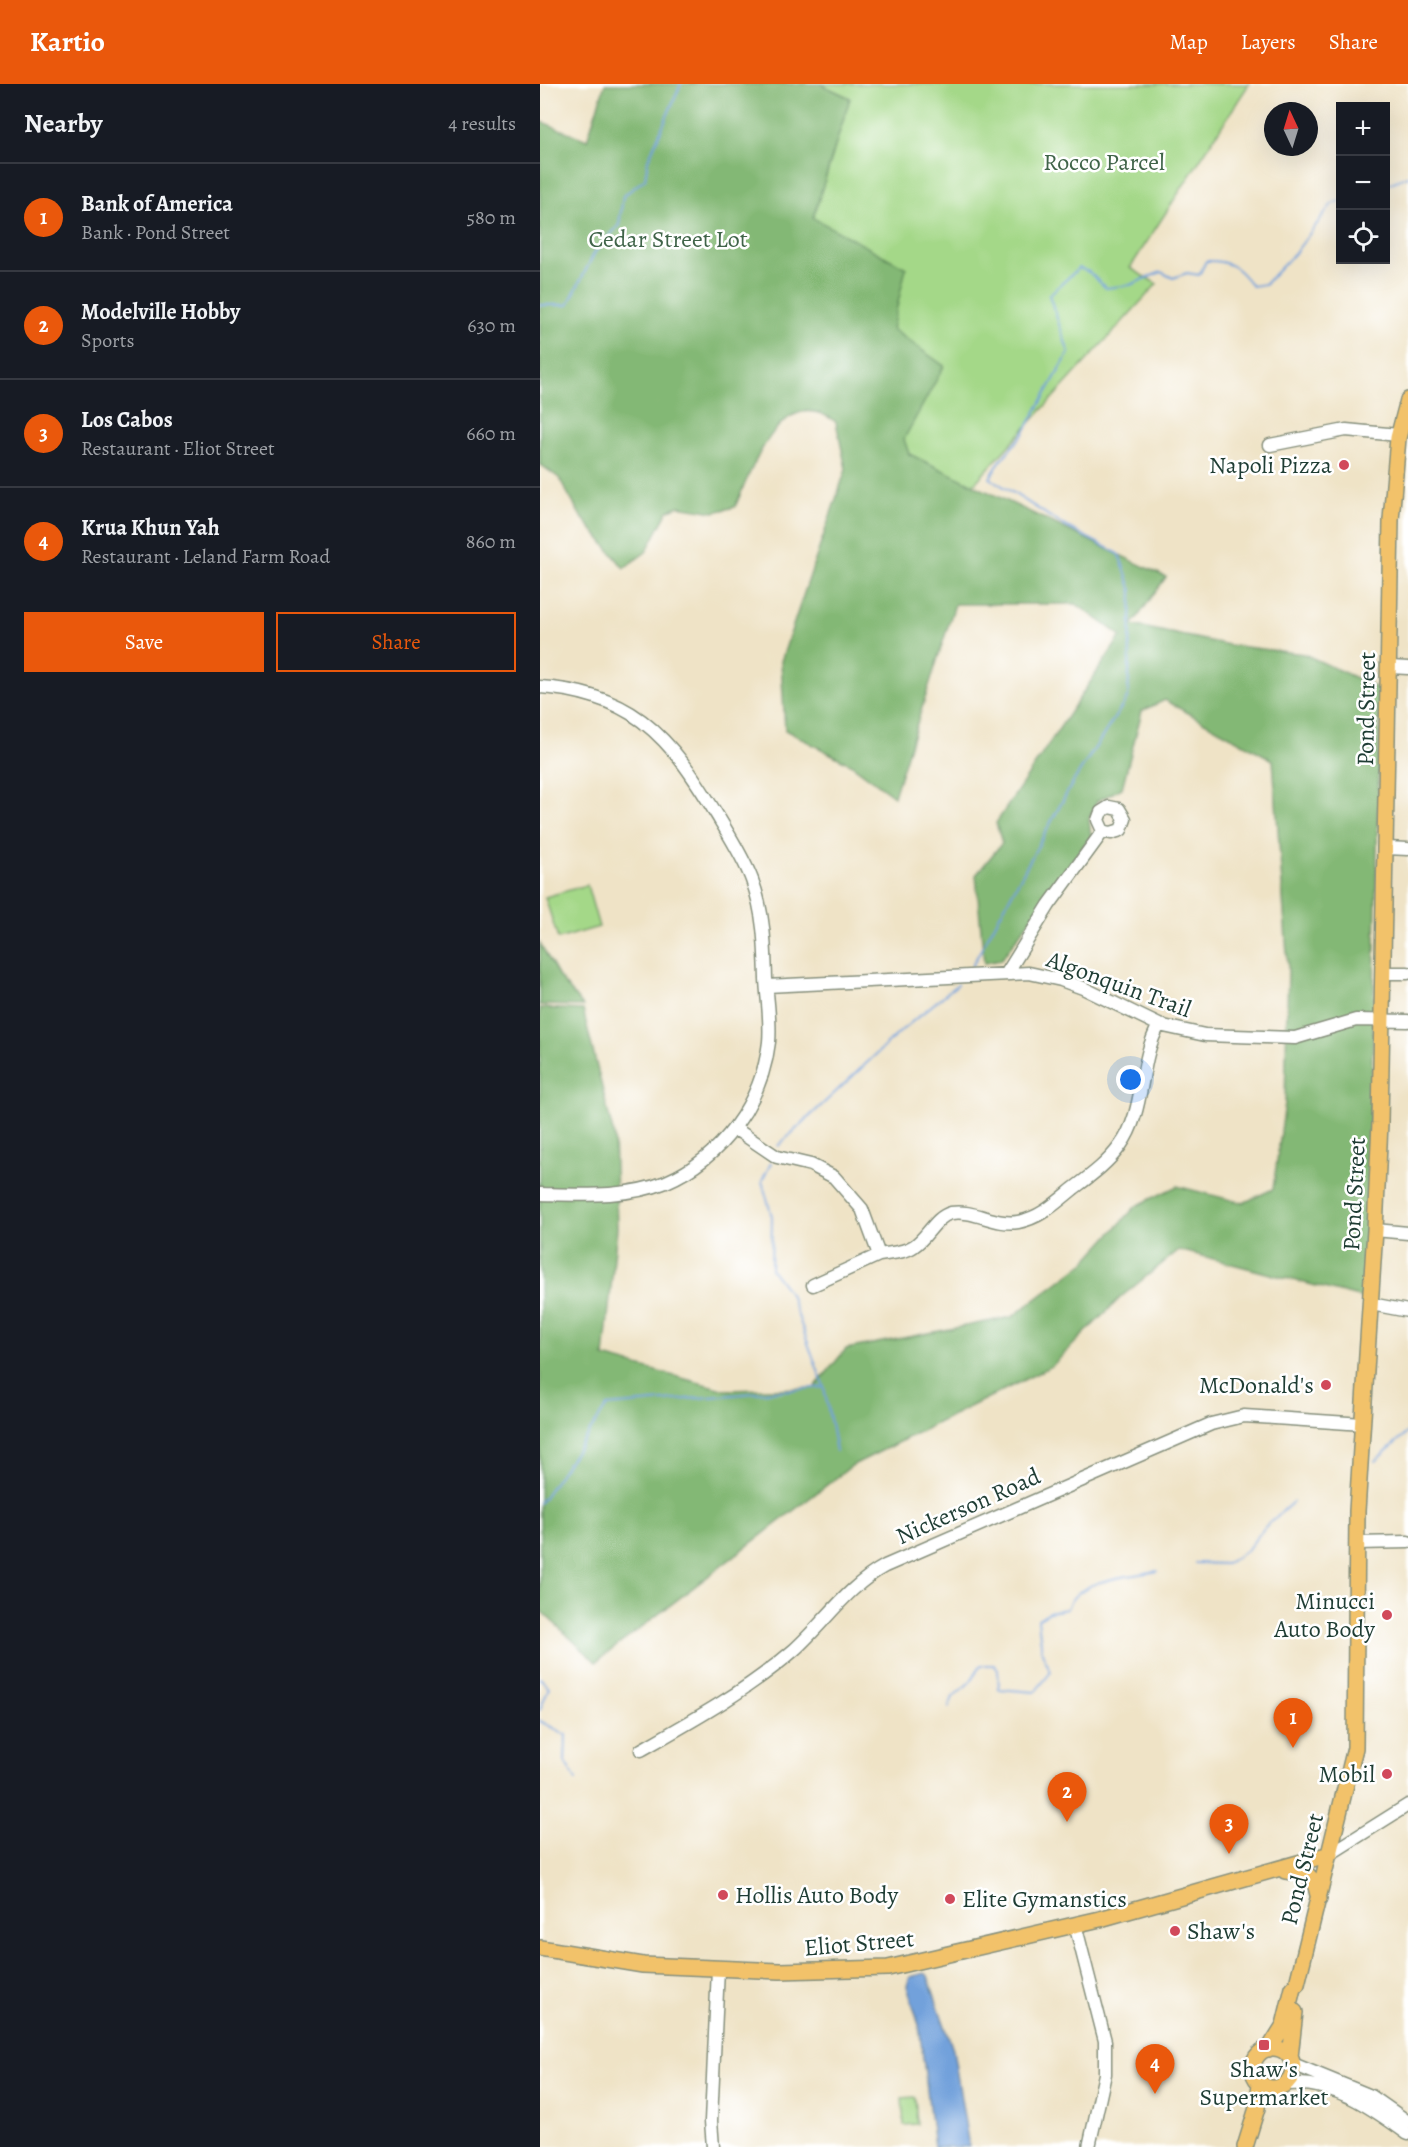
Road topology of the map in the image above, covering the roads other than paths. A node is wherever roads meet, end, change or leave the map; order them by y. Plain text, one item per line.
1 (1408, 400) edge
2 (1398, 435) junction
3 (1270, 445) dead end
4 (1390, 667) junction
5 (1408, 668) edge
6 (540, 687) edge
7 (1103, 831) dead end
8 (1386, 848) junction
9 (1408, 849) edge
10 (1006, 973) junction
11 (1383, 973) junction
12 (1408, 973) edge
13 (767, 986) junction
14 (1382, 1020) junction
15 (1408, 1021) edge
16 (1159, 1025) junction
17 (734, 1128) junction
18 (540, 1194) edge
19 (1376, 1230) junction
20 (1408, 1233) edge
21 (879, 1255) junction
22 (813, 1285) dead end
23 (1371, 1304) junction
24 (1408, 1311) edge
25 (1363, 1424) junction
26 (1408, 1542) edge
27 (1356, 1543) junction
28 (641, 1750) dead end
29 (1408, 1805) edge
30 (1330, 1854) junction
31 (1270, 1870) junction
32 (1319, 1899) junction
33 (1075, 1924) junction
34 (540, 1948) edge
35 (718, 1970) junction
36 (1297, 1984) junction
37 (1269, 2049) junction
38 (1292, 2061) junction
39 (1324, 2080) junction
40 (1260, 2084) junction
41 (1281, 2086) junction
42 (1408, 2122) edge
43 (1408, 2134) edge
44 (713, 2147) edge
45 (1089, 2147) edge
46 (1247, 2147) edge

1 - 2 main road, Pond Street
2 - 3 street
2 - 4 main road, Pond Street
4 - 5 street
4 - 8 main road, Pond Street
6 - 13 street
7 - 10 street
8 - 9 street
8 - 11 main road, Pond Street
10 - 13 street, Algonquin Trail
10 - 16 street, Algonquin Trail
11 - 12 street
11 - 14 main road, Pond Street
13 - 17 street
14 - 15 street, Algonquin Trail
14 - 16 street, Algonquin Trail
14 - 19 main road, Pond Street
16 - 21 street
17 - 18 street
17 - 21 street
19 - 20 street
19 - 23 main road, Pond Street
21 - 22 street
23 - 24 street
23 - 25 main road, Pond Street
25 - 27 main road, Pond Street
25 - 28 street, Nickerson Road
26 - 27 street
27 - 30 main road, Pond Street
29 - 30 street, Eliot Street
30 - 31 main road, Eliot Street
30 - 32 main road, Pond Street
31 - 32 main road
31 - 33 main road, Eliot Street
32 - 36 main road, Pond Street
33 - 35 main road, Eliot Street
33 - 45 street
34 - 35 main road, Eliot Street
35 - 44 street
36 - 37 main road, Pond Street
36 - 38 main road, Pond Street
37 - 38 main road
37 - 40 main road
38 - 39 street
38 - 41 main road
39 - 41 street
39 - 42 street
39 - 43 street
40 - 41 main road
40 - 46 main road
41 - 46 main road

